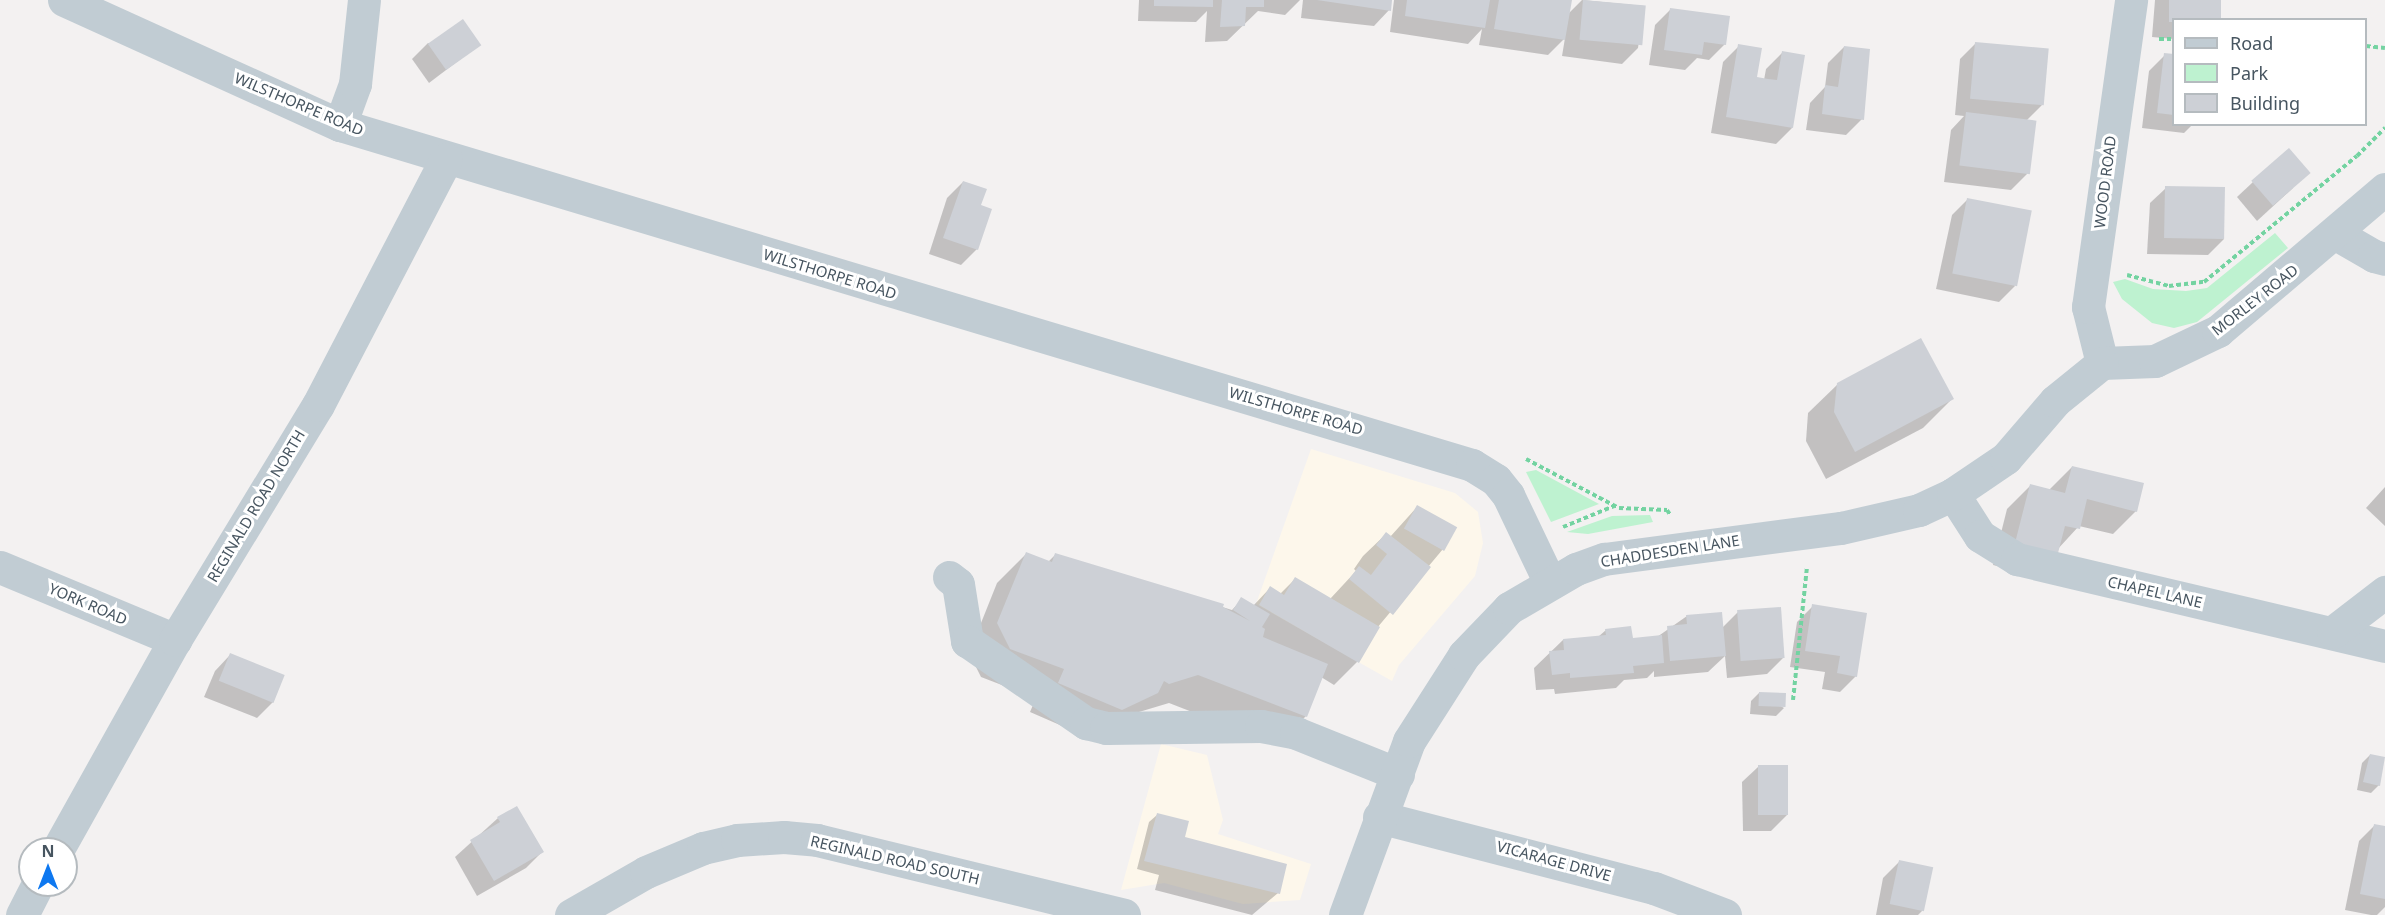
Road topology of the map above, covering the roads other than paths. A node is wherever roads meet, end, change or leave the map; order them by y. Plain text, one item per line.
1 (64, 0) edge
2 (364, 0) edge
3 (2131, 0) edge
4 (340, 125) junction
5 (446, 159) junction
6 (2385, 189) edge
7 (2336, 234) junction
8 (2385, 258) edge
9 (2102, 363) junction
10 (1953, 494) junction
11 (0, 567) edge
12 (949, 577) dead end
13 (1550, 583) junction
14 (2385, 592) edge
15 (2333, 632) junction
16 (175, 640) junction
17 (2385, 646) edge
18 (1398, 774) junction
19 (1379, 817) junction
20 (65, 837) edge
21 (31, 897) edge
22 (22, 915) edge
23 (571, 915) edge
24 (1124, 915) edge
25 (1345, 915) edge
26 (1725, 915) edge

1 - 4 street, WILSTHORPE ROAD
2 - 4 street
3 - 9 street, WOOD ROAD
4 - 5 street, WILSTHORPE ROAD
5 - 13 street, WILSTHORPE ROAD
5 - 16 street, REGINALD ROAD NORTH
6 - 7 street, MORLEY ROAD
7 - 8 street
7 - 9 street, MORLEY ROAD
9 - 10 street, CHADDESDEN LANE
10 - 13 street, CHADDESDEN LANE
10 - 15 street, CHAPEL LANE
11 - 16 street, YORK ROAD
12 - 18 street
13 - 18 street, CHADDESDEN LANE
14 - 15 street
15 - 17 street, CHAPEL LANE
16 - 20 street, REGINALD ROAD NORTH
18 - 19 street, CHADDESDEN LANE
19 - 25 street, CHADDESDEN LANE
19 - 26 street, VICARAGE DRIVE
21 - 22 street
23 - 24 street, REGINALD ROAD SOUTH

